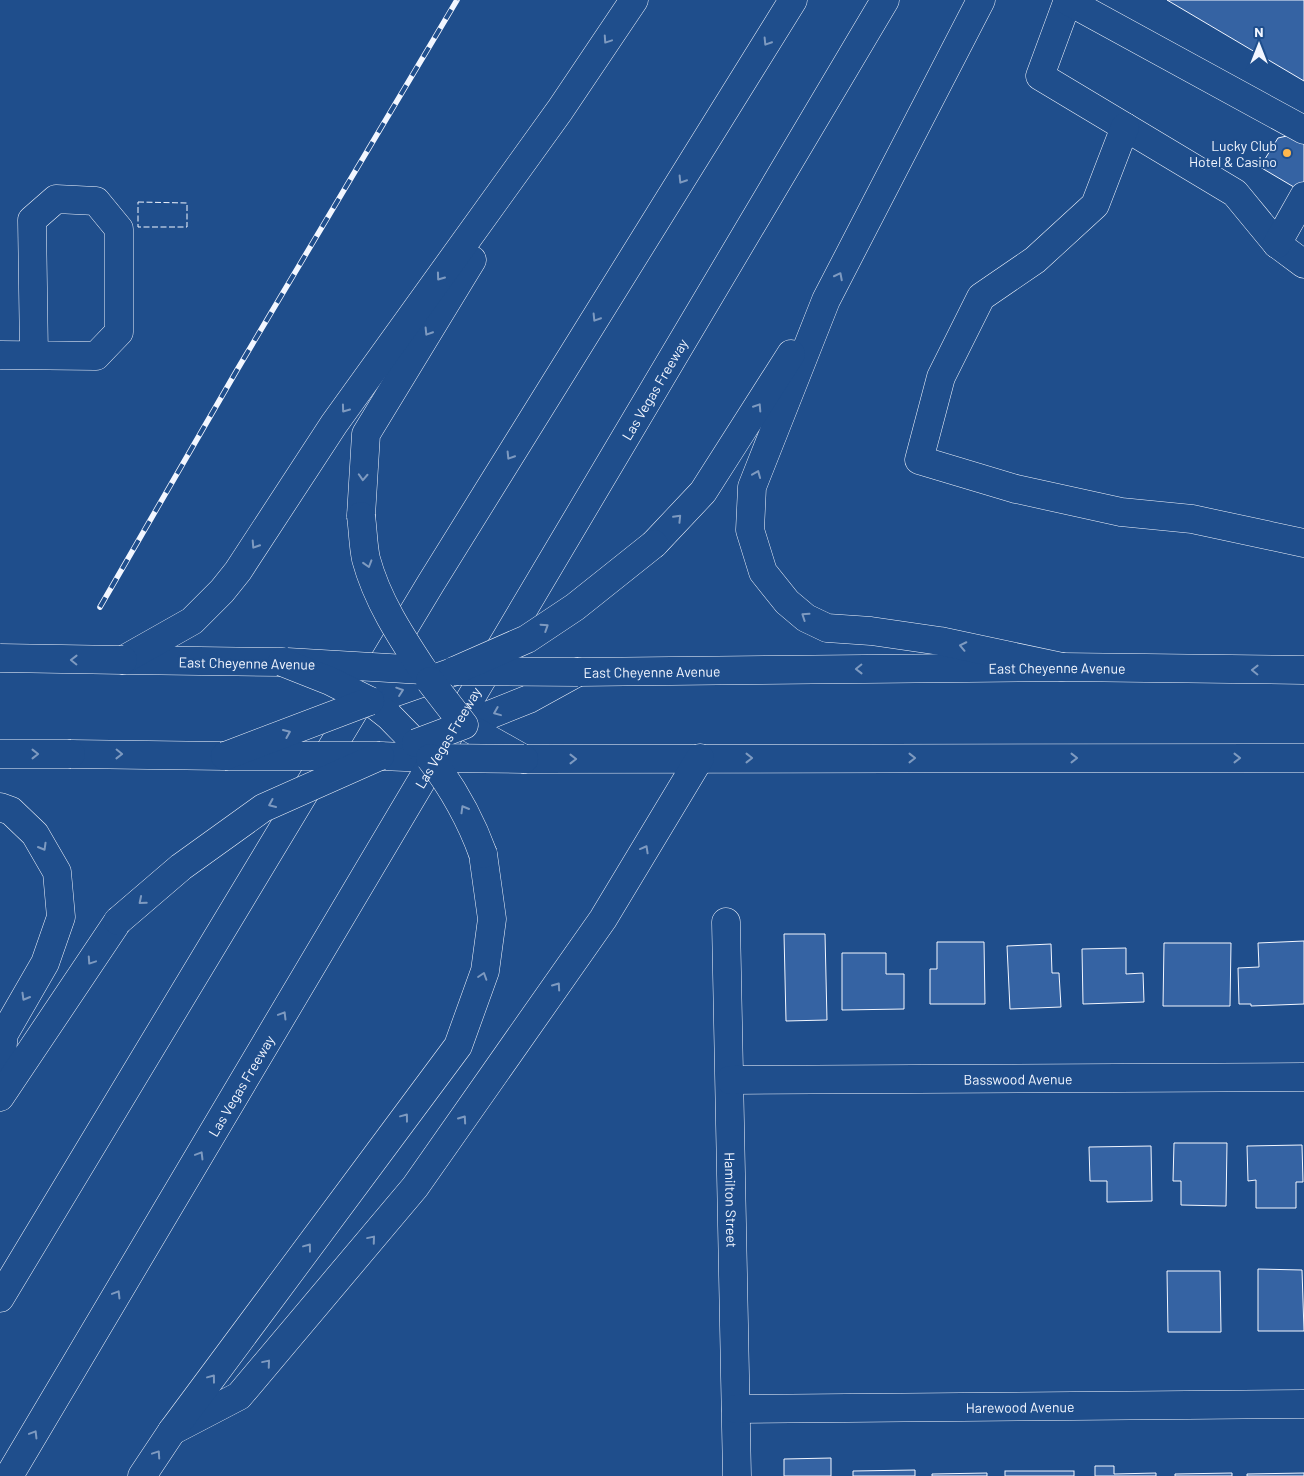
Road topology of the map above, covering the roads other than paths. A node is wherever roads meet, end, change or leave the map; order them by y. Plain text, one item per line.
1 (634, 0) edge
2 (793, 0) edge
3 (885, 0) edge
4 (981, 0) edge
5 (1068, 1) edge
6 (560, 110) junction
7 (1125, 128) junction
8 (1304, 130) edge
9 (1304, 196) edge
10 (1277, 244) junction
11 (1304, 264) edge
12 (826, 300) junction
13 (0, 355) edge
14 (34, 355) junction
15 (1304, 543) edge
16 (0, 658) edge
17 (123, 660) junction
18 (282, 662) junction
19 (1062, 667) junction
20 (1304, 670) edge
21 (578, 672) junction
22 (435, 674) junction
23 (370, 701) junction
24 (464, 725) junction
25 (423, 751) junction
26 (0, 754) edge
27 (225, 756) junction
28 (380, 756) junction
29 (700, 758) junction
30 (1304, 758) edge
31 (524, 759) junction
32 (5, 809) edge
33 (726, 922) dead end
34 (0, 1069) edge
35 (1304, 1077) edge
36 (730, 1080) junction
37 (0, 1097) edge
38 (0, 1298) edge
39 (1304, 1404) edge
40 (736, 1409) junction
41 (172, 1431) junction
42 (9, 1476) edge
43 (142, 1476) edge
44 (737, 1476) edge

1 -> 6 main road
2 -> 38 main road
42 -> 3 main road, Las Vegas Freeway
12 -> 4 main road
5 - 7 main road
5 - 8 main road
6 -> 17 main road
6 -> 22 main road, bridge
7 - 10 main road
7 - 15 main road
9 - 10 main road
10 - 11 main road
19 -> 12 main road
22 -> 12 main road, bridge
13 - 14 main road
14 - 14 main road
17 -> 16 main road, East Cheyenne Avenue, bridge
17 - 18 main road, East Cheyenne Avenue
18 - 22 main road, East Cheyenne Avenue, bridge
18 - 23 main road, bridge
20 -> 19 main road, East Cheyenne Avenue
19 -> 21 main road, East Cheyenne Avenue
21 - 22 main road, East Cheyenne Avenue, bridge
21 -> 24 main road
23 -> 22 main road
22 - 24 main road, bridge
23 - 25 main road
27 -> 23 main road, bridge
24 - 25 main road, bridge
24 - 31 main road
25 - 28 main road
25 - 31 main road, bridge
41 -> 25 main road, bridge
26 -> 27 main road, bridge
27 - 28 main road, bridge
28 -> 37 main road, bridge
29 -> 30 main road
31 -> 29 main road
41 -> 29 main road
32 -> 34 main road
33 - 36 main road, Hamilton Street
35 - 36 main road, Basswood Avenue
36 - 40 main road, Hamilton Street
39 - 40 main road, Harewood Avenue
40 - 44 main road, Hamilton Street
43 -> 41 main road

